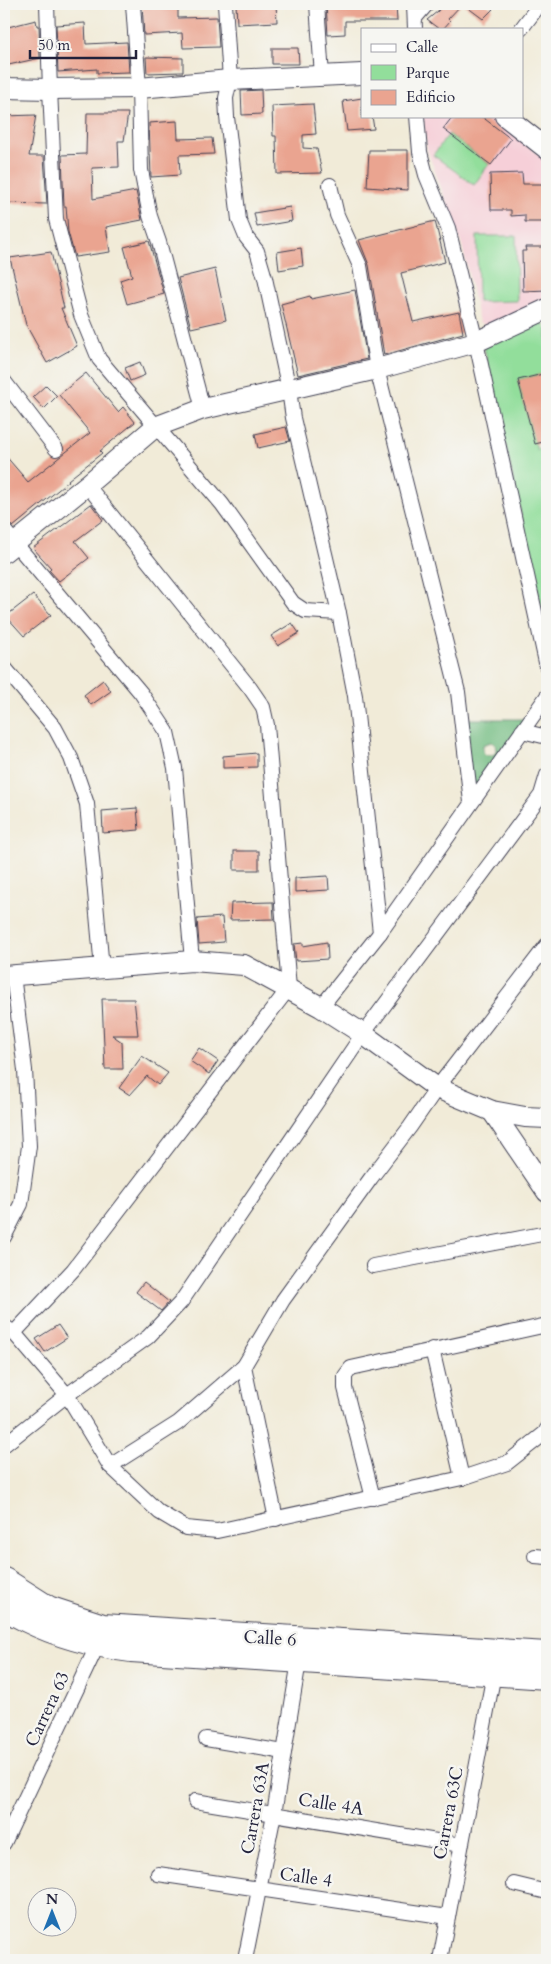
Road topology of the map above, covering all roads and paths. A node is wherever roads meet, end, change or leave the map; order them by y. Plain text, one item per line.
1 (48, 4) edge
2 (133, 4) edge
3 (225, 4) edge
4 (317, 4) edge
5 (414, 4) edge
6 (427, 4) edge
7 (540, 4) edge
8 (415, 24) edge
9 (522, 28) edge
10 (361, 74) edge
11 (322, 76) junction
12 (230, 80) junction
13 (4, 88) edge
14 (139, 88) junction
15 (50, 89) junction
16 (417, 118) edge
17 (508, 118) edge
18 (546, 146) edge
19 (330, 185) dead end
20 (547, 309) edge
21 (476, 342) junction
22 (377, 369) junction
23 (4, 381) edge
24 (290, 390) junction
25 (203, 409) junction
26 (155, 427) junction
27 (56, 448) dead end
28 (87, 486) junction
29 (7, 542) edge
30 (339, 613) junction
31 (547, 666) edge
32 (4, 667) edge
33 (547, 696) edge
34 (522, 731) junction
35 (547, 737) edge
36 (547, 775) edge
37 (471, 802) junction
38 (380, 933) junction
39 (547, 945) edge
40 (192, 961) junction
41 (102, 969) junction
42 (8, 976) edge
43 (288, 988) junction
44 (321, 1007) junction
45 (363, 1034) junction
46 (437, 1088) junction
47 (492, 1111) junction
48 (547, 1118) edge
49 (547, 1192) edge
50 (547, 1233) edge
51 (4, 1237) edge
52 (373, 1266) dead end
53 (547, 1325) edge
54 (9, 1329) edge
55 (432, 1349) junction
56 (244, 1366) junction
57 (67, 1395) junction
58 (547, 1429) edge
59 (4, 1445) edge
60 (110, 1466) junction
61 (462, 1478) junction
62 (373, 1498) junction
63 (276, 1519) junction
64 (4, 1581) edge
65 (4, 1605) edge
66 (98, 1644) junction
67 (547, 1655) edge
68 (299, 1661) junction
69 (494, 1673) junction
70 (547, 1676) edge
71 (206, 1739) dead end
72 (284, 1752) junction
73 (195, 1801) dead end
74 (274, 1814) junction
75 (8, 1826) edge
76 (4, 1843) edge
77 (461, 1845) junction
78 (158, 1874) dead end
79 (514, 1884) dead end
80 (259, 1889) junction
81 (547, 1892) edge
82 (448, 1917) junction
83 (246, 1960) edge
84 (440, 1960) edge

1 - 15 street
2 - 14 street
3 - 12 street
4 - 11 street
5 - 8 street
6 - 8 street
7 - 9 street
10 - 11 street
11 - 12 street
12 - 14 street
12 - 24 street
13 - 15 street
14 - 15 street
14 - 25 street
15 - 26 street
16 - 21 street
17 - 18 street
19 - 22 street
20 - 21 street
21 - 22 street
21 - 31 street
22 - 24 street
22 - 37 street
23 - 27 street
24 - 25 street
24 - 30 street
25 - 26 street
26 - 28 street
26 - 30 street
28 - 29 street
28 - 43 street
29 - 40 street
30 - 38 street
32 - 41 street
33 - 34 street
34 - 35 street
34 - 37 street
36 - 45 street
37 - 38 street
38 - 44 street
39 - 46 street
40 - 41 street
40 - 43 street
41 - 42 street
42 - 51 street
43 - 44 street
43 - 54 street
44 - 45 street
45 - 46 street
45 - 57 street
46 - 47 street
46 - 56 street
47 - 48 street
47 - 49 street
50 - 52 street
53 - 55 street
54 - 57 street
55 - 61 street
55 - 62 street
56 - 60 street
56 - 63 street
57 - 59 street
57 - 60 street
58 - 61 street
60 - 63 street
61 - 62 street
62 - 63 street
64 - 67 highway, Calle 6
65 - 66 highway, Calle 6
66 - 68 highway, Calle 6
66 - 75 street, Carrera 63
68 - 69 highway, Calle 6
68 - 72 street, Carrera 63A
69 - 70 highway, Calle 6
69 - 77 street, Carrera 63C
71 - 72 street
72 - 74 street, Carrera 63A
73 - 74 street, Calle 4A
74 - 77 street, Calle 4A
74 - 80 street, Carrera 63A
75 - 76 street, Carrera 63
77 - 82 street, Carrera 63C
78 - 80 street, Calle 4
79 - 81 street
80 - 82 street, Calle 4
80 - 83 street, Carrera 63A
82 - 84 street, Carrera 63C

